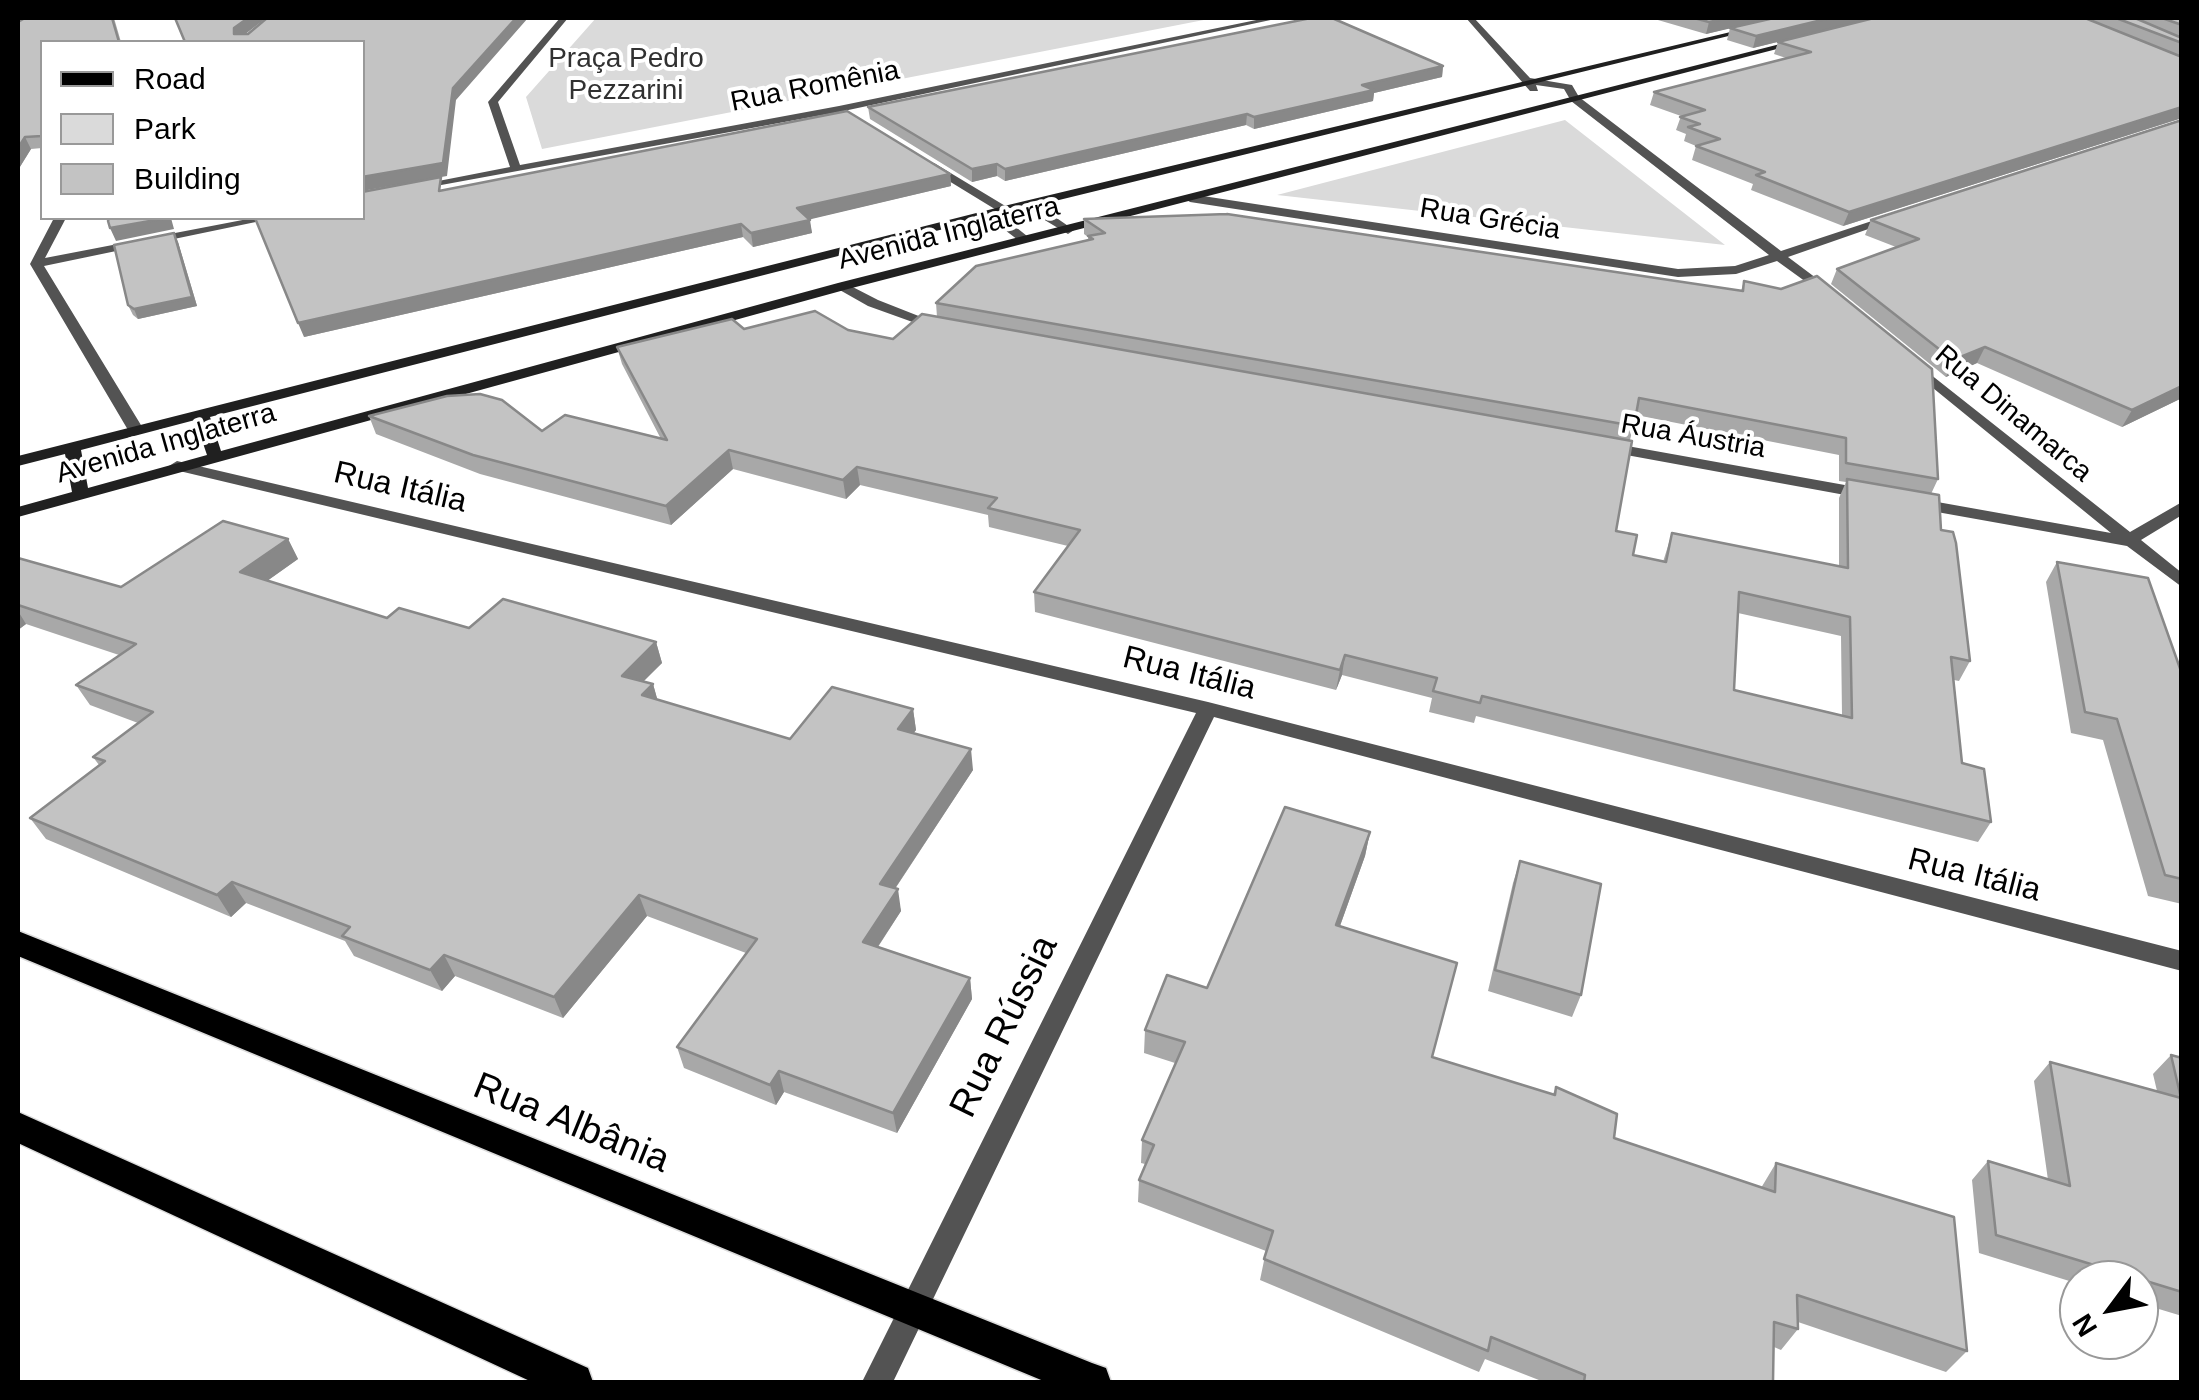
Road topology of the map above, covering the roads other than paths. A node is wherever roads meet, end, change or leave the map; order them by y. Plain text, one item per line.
1 (564, 18) edge
2 (1276, 18) edge
3 (1470, 18) edge
4 (1798, 18) edge
5 (1263, 19) edge
6 (1820, 37) edge
7 (1529, 80) junction
8 (1576, 99) junction
9 (839, 109) junction
10 (856, 119) edge
11 (922, 160) edge
12 (516, 168) junction
13 (401, 192) edge
14 (1190, 198) junction
15 (1004, 210) junction
16 (1909, 213) edge
17 (59, 220) edge
18 (260, 220) edge
19 (1068, 230) junction
20 (1026, 240) junction
21 (1782, 255) junction
22 (36, 264) junction
23 (843, 286) junction
24 (1842, 305) edge
25 (956, 331) edge
26 (1902, 355) edge
27 (201, 414) junction
28 (136, 430) junction
29 (1581, 443) edge
30 (72, 446) junction
31 (216, 456) junction
32 (18, 461) edge
33 (177, 466) junction
34 (80, 494) junction
35 (2182, 508) edge
36 (18, 512) edge
37 (2127, 541) junction
38 (2182, 582) edge
39 (1208, 709) junction
40 (18, 944) edge
41 (2182, 960) edge
42 (18, 1127) edge
43 (910, 1308) junction
44 (574, 1382) edge
45 (877, 1382) edge
46 (1092, 1382) edge

1 - 12 street
2 - 5 street, Rua Romênia
3 - 7 street
4 - 7 main road, Avenida Inglaterra
5 - 9 street, Rua Romênia
6 - 8 main road, Avenida Inglaterra
7 - 8 street
7 - 15 main road, Avenida Inglaterra
8 - 14 main road, Avenida Inglaterra
8 - 21 street
9 - 10 street
9 - 12 street, Rua Romênia
11 - 15 street
12 - 13 street, Rua Romênia
14 - 19 main road, Avenida Inglaterra
14 - 21 street, Rua Grécia
15 - 19 street
15 - 20 street
15 - 27 main road, Avenida Inglaterra
16 - 21 street, Rua Grécia
17 - 22 street
18 - 22 street
19 - 20 main road, Avenida Inglaterra
20 - 23 main road, Avenida Inglaterra
21 - 24 street
22 - 28 street
23 - 25 street
23 - 31 main road, Avenida Inglaterra
26 - 37 street, Rua Dinamarca
27 - 28 main road, Avenida Inglaterra
27 - 31 main road
28 - 30 main road, Avenida Inglaterra
29 - 37 street, Rua Áustria
30 - 32 main road, Avenida Inglaterra
30 - 34 main road
31 - 33 main road, Avenida Inglaterra
33 - 34 main road, Avenida Inglaterra
33 - 39 street, Rua Itália
34 - 36 main road, Avenida Inglaterra
35 - 37 street
37 - 38 street, Rua Dinamarca
39 - 41 street, Rua Itália
39 - 43 street, Rua Rússia
40 - 43 main road, Rua Albânia
42 - 44 main road
43 - 45 street, Rua Rússia
43 - 46 main road, Rua Albânia

